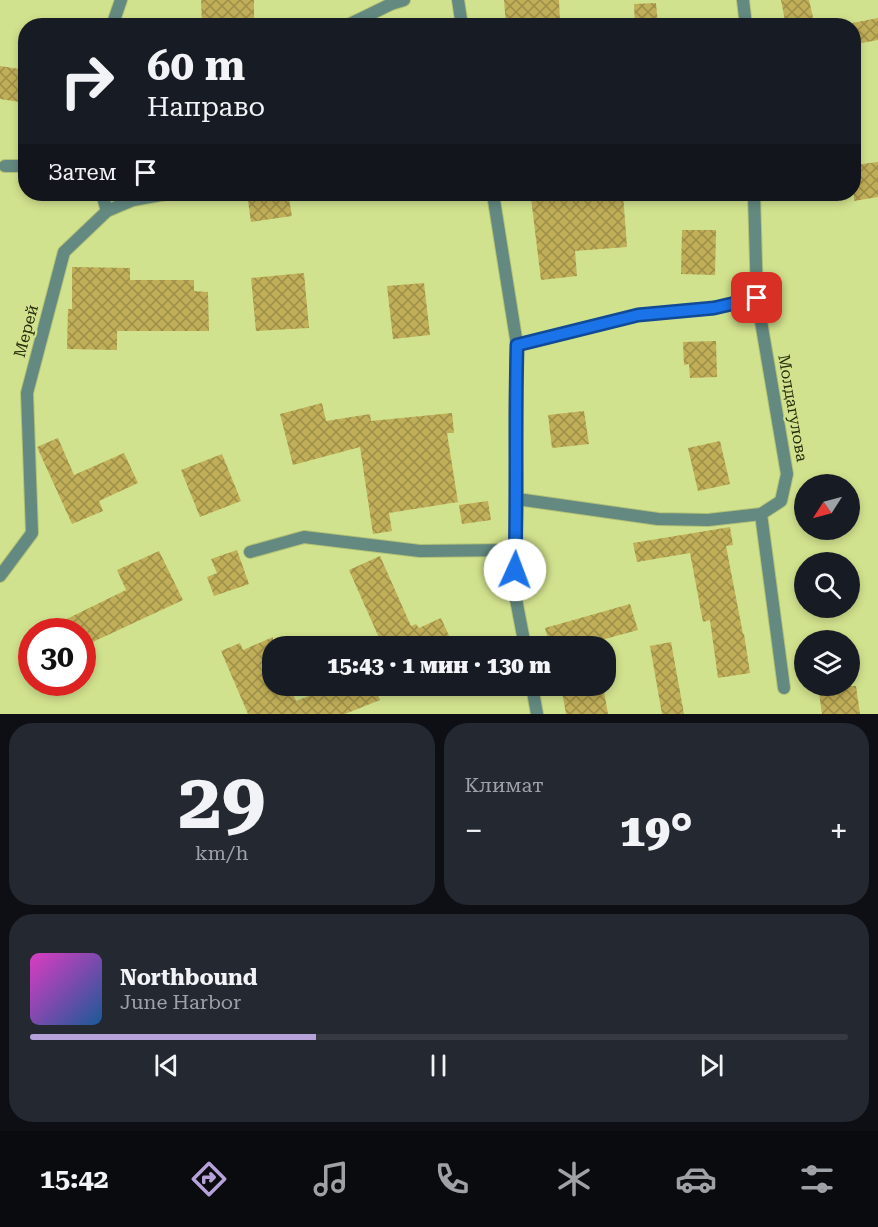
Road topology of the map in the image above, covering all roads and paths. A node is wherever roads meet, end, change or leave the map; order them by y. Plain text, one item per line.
1 (121, 0) edge
2 (404, 0) edge
3 (458, 0) edge
4 (743, 0) edge
5 (115, 18) edge
6 (362, 18) edge
7 (461, 18) edge
8 (745, 18) edge
9 (5, 166) dead end
10 (18, 166) edge
11 (104, 201) edge
12 (132, 201) edge
13 (494, 201) edge
14 (754, 201) edge
15 (107, 212) junction
16 (757, 298) junction
17 (517, 345) junction
18 (517, 499) junction
19 (761, 514) junction
20 (516, 550) junction
21 (250, 552) dead end
22 (0, 576) edge
23 (523, 636) edge
24 (784, 688) dead end
25 (534, 696) edge
26 (537, 714) edge

1 - 5 street
2 - 6 street
3 - 7 street
4 - 8 street
9 - 10 street
11 - 15 street
12 - 15 street, Мерей
13 - 17 street
14 - 16 street, Молдагулова
15 - 22 street, Мерей
16 - 17 street
16 - 19 street, Молдагулова
17 - 18 street
18 - 19 street
18 - 20 street
19 - 24 street
20 - 21 street
20 - 23 street
25 - 26 street

